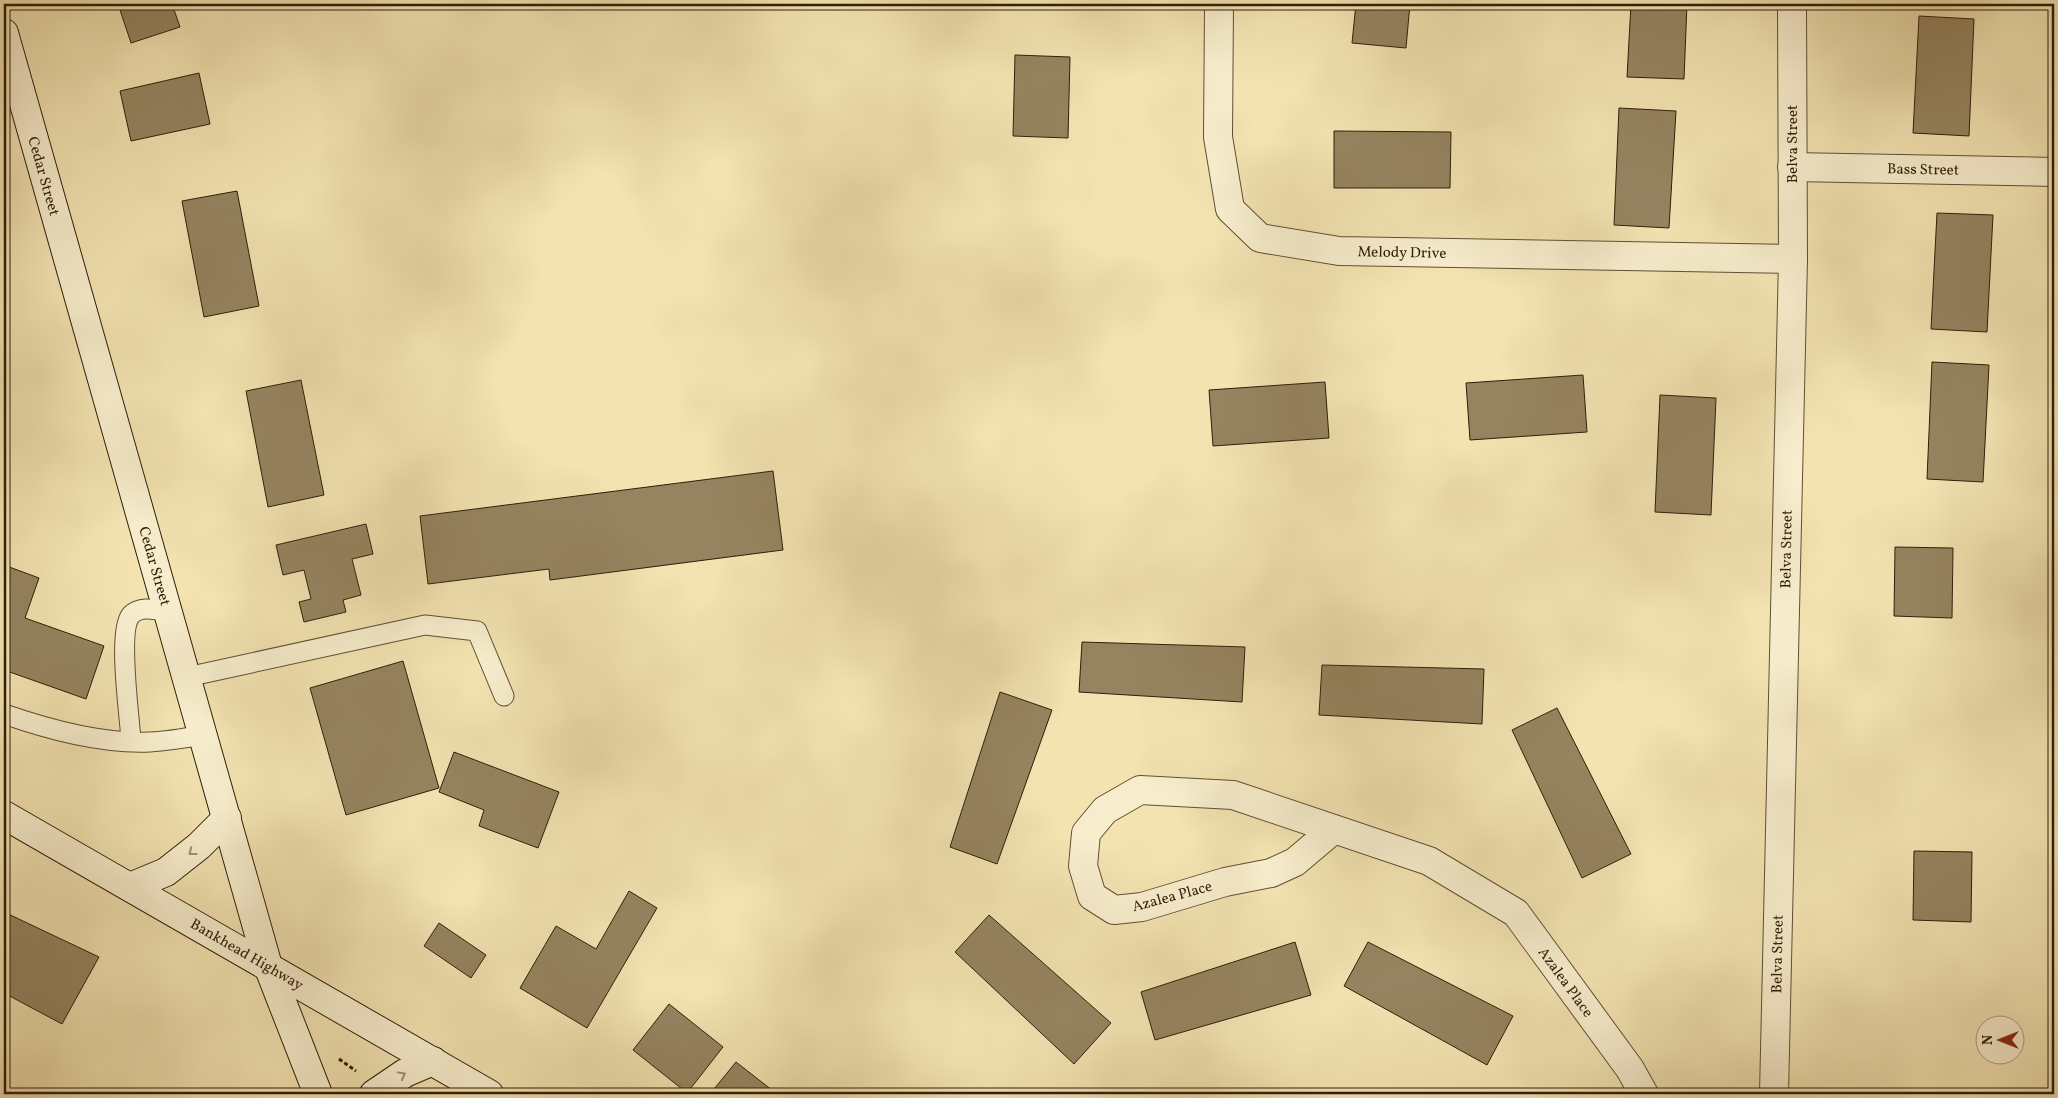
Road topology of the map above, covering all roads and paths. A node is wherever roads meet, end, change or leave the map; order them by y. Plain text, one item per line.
1 (1219, 4) edge
2 (1792, 4) edge
3 (4, 33) edge
4 (1792, 167) junction
5 (2054, 172) edge
6 (1793, 259) junction
7 (168, 612) junction
8 (187, 677) junction
9 (504, 696) dead end
10 (4, 714) edge
11 (203, 736) junction
12 (132, 742) junction
13 (4, 815) edge
14 (226, 818) junction
15 (1334, 829) junction
16 (130, 887) junction
17 (268, 966) junction
18 (334, 1055) dead end
19 (432, 1062) junction
20 (368, 1086) edge
21 (318, 1094) edge
22 (489, 1094) edge
23 (1644, 1094) edge
24 (1774, 1094) edge

1 - 6 street, Melody Drive
2 - 4 street, Belva Street
3 - 7 street, Cedar Street
4 - 5 street, Bass Street
4 - 6 street, Belva Street
6 - 24 street, Belva Street
7 - 8 street, Cedar Street
7 - 12 lane
8 - 9 lane
8 - 11 street, Cedar Street
10 - 12 lane
11 - 12 lane
11 - 14 street, Cedar Street
13 - 16 street, Bankhead Highway
14 -> 16 street
14 - 17 street, Cedar Street
15 - 15 street, Azalea Place
15 - 23 street, Azalea Place
16 - 17 street, Bankhead Highway
17 - 19 street, Bankhead Highway
17 - 21 street, Cedar Street
18 - 20 path
20 -> 19 street
19 - 22 street, Bankhead Highway

